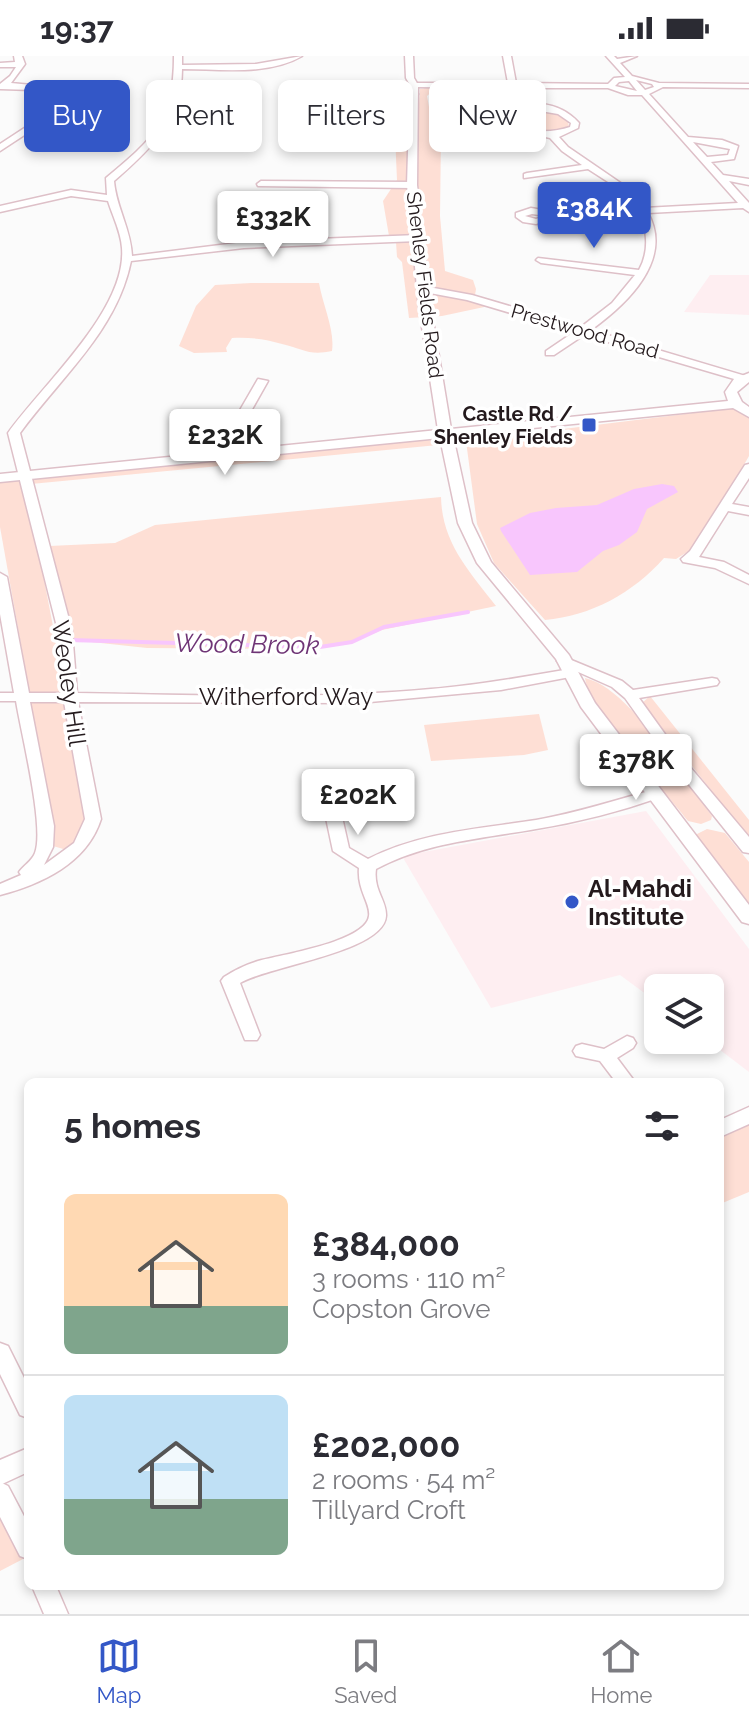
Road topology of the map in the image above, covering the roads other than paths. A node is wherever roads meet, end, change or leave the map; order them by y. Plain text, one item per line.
1 (298, 56) edge
2 (409, 56) edge
3 (418, 56) edge
4 (507, 56) edge
5 (633, 56) edge
6 (693, 56) edge
7 (710, 56) edge
8 (612, 59) edge
9 (19, 60) edge
10 (179, 62) edge
11 (0, 65) edge
12 (627, 78) junction
13 (511, 80) edge
14 (546, 85) edge
15 (660, 85) junction
16 (2, 86) edge
17 (610, 86) junction
18 (749, 86) edge
19 (429, 89) edge
20 (414, 90) junction
21 (641, 93) junction
22 (546, 108) edge
23 (413, 133) edge
24 (546, 135) edge
25 (553, 136) junction
26 (686, 139) junction
27 (749, 147) edge
28 (0, 148) edge
29 (735, 148) junction
30 (413, 152) edge
31 (705, 160) junction
32 (590, 166) junction
33 (527, 176) dead end
34 (720, 177) junction
35 (109, 180) junction
36 (749, 182) edge
37 (261, 184) dead end
38 (412, 185) junction
39 (749, 191) edge
40 (71, 193) junction
41 (735, 193) junction
42 (112, 199) junction
43 (747, 207) edge
44 (0, 209) edge
45 (642, 212) junction
46 (554, 215) dead end
47 (418, 238) junction
48 (127, 259) junction
49 (541, 260) dead end
50 (642, 273) junction
51 (423, 289) junction
52 (584, 330) junction
53 (550, 353) dead end
54 (747, 378) edge
55 (262, 381) dead end
56 (736, 404) junction
57 (749, 413) edge
58 (14, 433) junction
59 (446, 434) junction
60 (0, 435) edge
61 (226, 458) junction
62 (749, 468) edge
63 (25, 476) junction
64 (0, 478) edge
65 (726, 507) junction
66 (749, 511) edge
67 (0, 577) edge
68 (749, 580) edge
69 (567, 667) junction
70 (712, 682) dead end
71 (630, 695) junction
72 (70, 696) junction
73 (0, 697) edge
74 (20, 697) junction
75 (656, 794) junction
76 (362, 802) dead end
77 (749, 848) edge
78 (368, 866) junction
79 (3, 889) edge
80 (749, 918) edge
81 (251, 1035) dead end
82 (627, 1043) dead end
83 (582, 1051) dead end
84 (606, 1056) junction
85 (623, 1078) edge
86 (749, 1115) edge
87 (724, 1127) edge
88 (0, 1352) edge
89 (24, 1400) edge
90 (24, 1461) edge
91 (0, 1473) edge
92 (0, 1493) edge
93 (24, 1540) edge
94 (46, 1590) edge
95 (56, 1614) edge

1 - 10 street
2 - 20 street, Shenley Fields Road
3 - 20 street, Shenley Fields Road
4 - 13 street
5 - 8 street
6 - 7 street
8 - 12 street
9 - 11 street
9 - 16 street
10 - 35 street
12 - 15 street
12 - 17 street
12 - 21 street
14 - 17 street
15 - 18 street
15 - 21 street
16 - 28 street
17 - 21 street
19 - 20 street
20 - 23 street, Shenley Fields Road
21 - 26 street
22 - 25 street
24 - 25 street
25 - 32 street
26 - 29 street
26 - 31 street
27 - 29 street
29 - 31 street
30 - 38 street, Shenley Fields Road
31 - 34 street
32 - 33 street
32 - 45 street
34 - 36 street
34 - 41 street
35 - 40 street
35 - 42 street
37 - 38 street
38 - 47 street, Shenley Fields Road
39 - 41 street
40 - 42 street
40 - 44 street
41 - 43 street
42 - 48 street
43 - 45 street
45 - 46 street
45 - 50 street
47 - 48 street
47 - 51 street, Shenley Fields Road
48 - 58 street
49 - 50 street
50 - 52 street
51 - 52 street, Prestwood Road
51 - 59 street, Shenley Fields Road
52 - 53 street
52 - 54 street, Prestwood Road
54 - 56 street
55 - 61 street
56 - 57 street
56 - 59 street
58 - 60 street
58 - 63 street, Weoley Hill
59 - 61 street
59 - 69 street, Shenley Fields Road
61 - 63 street
62 - 65 street
63 - 64 street
63 - 72 street, Weoley Hill
65 - 66 street
65 - 68 street
67 - 74 street, Weoley Hill
69 - 71 street, Shenley Fields Road
69 - 72 street, Witherford Way
69 - 75 street, Shenley Fields Road
70 - 71 street
71 - 77 street, Shenley Fields Road
72 - 74 street, Witherford Way
72 - 79 street, Weoley Hill
73 - 74 street, Witherford Way
74 - 79 street, Weoley Hill
75 - 78 street
75 - 80 street, Shenley Fields Road
76 - 78 street
78 - 81 street
82 - 84 street
83 - 84 street
84 - 85 street
86 - 87 street
88 - 89 street
90 - 91 street
92 - 93 street
94 - 95 street

